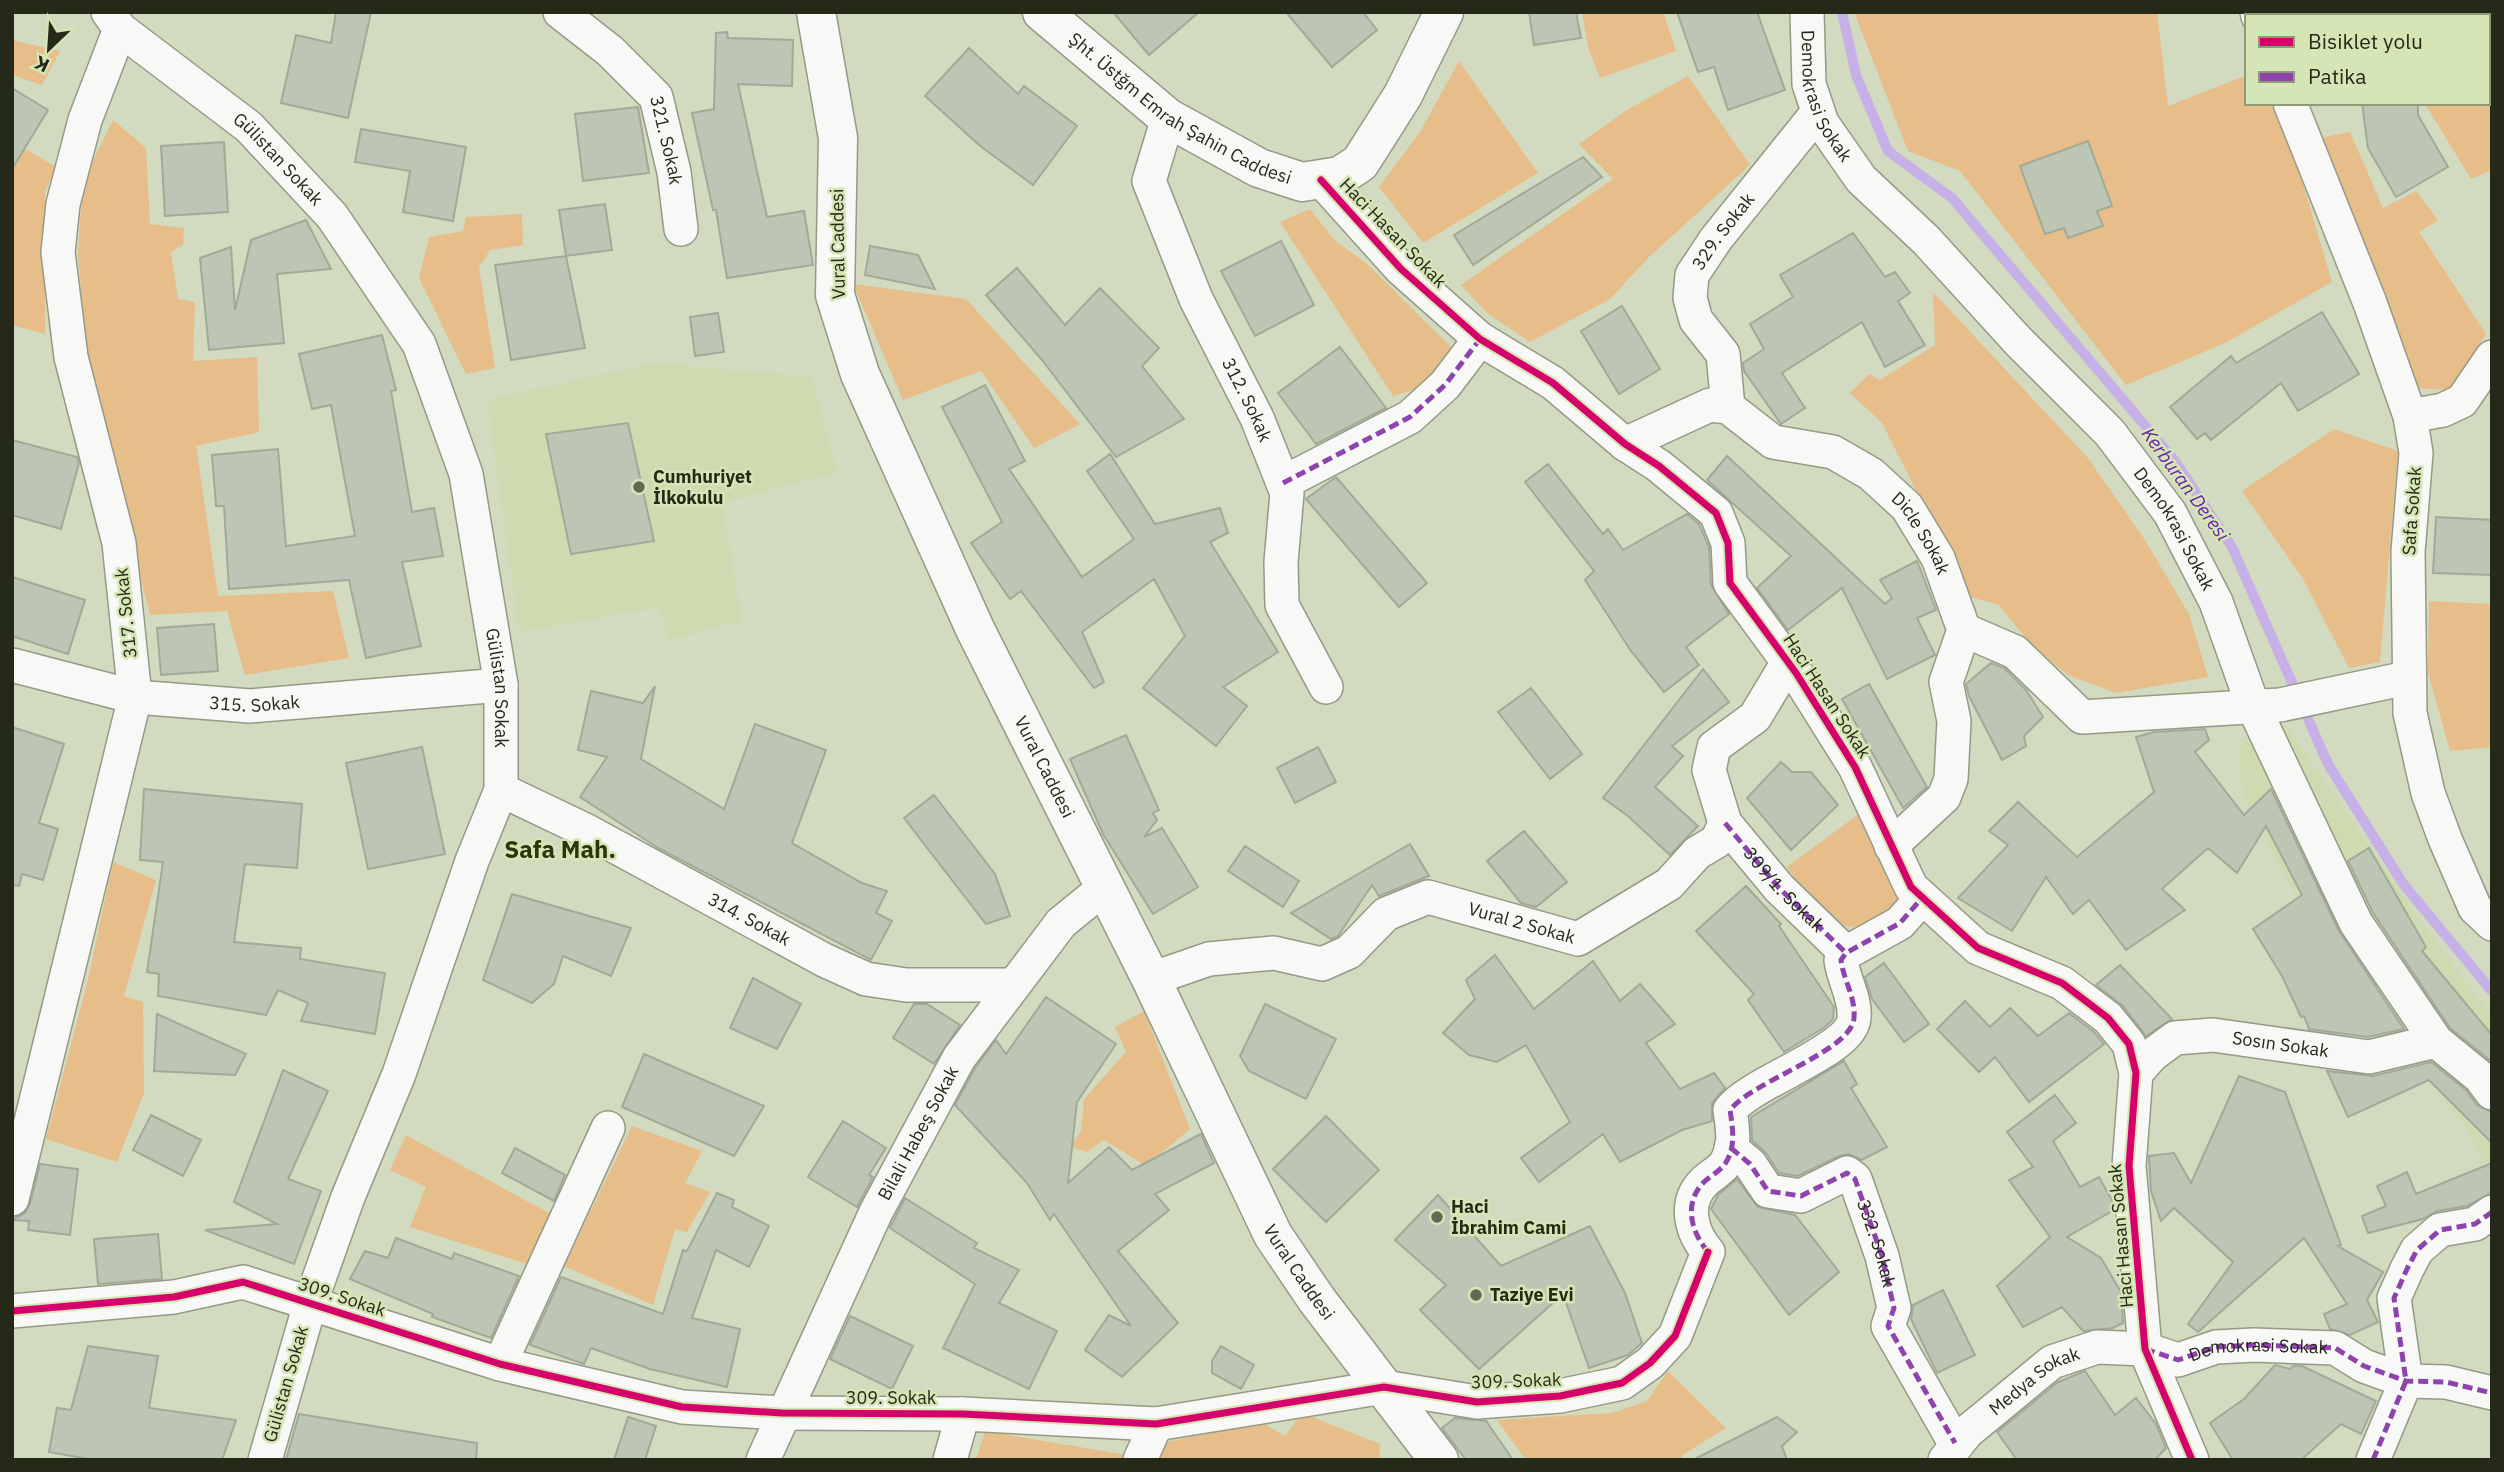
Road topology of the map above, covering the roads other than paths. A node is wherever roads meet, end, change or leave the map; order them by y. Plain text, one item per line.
1 (560, 12) edge
2 (816, 12) edge
3 (1042, 12) edge
4 (1444, 12) edge
5 (1807, 12) edge
6 (114, 21) edge
7 (2291, 105) edge
8 (1818, 112) junction
9 (1168, 118) junction
10 (1321, 180) junction
11 (681, 229) dead end
12 (1480, 339) junction
13 (2492, 357) edge
14 (1728, 407) junction
15 (2410, 416) junction
16 (1625, 444) junction
17 (1283, 483) junction
18 (1964, 630) junction
19 (1788, 662) junction
20 (12, 665) edge
21 (2407, 678) junction
22 (501, 685) junction
23 (1326, 687) dead end
24 (135, 697) junction
25 (2266, 705) junction
26 (501, 790) junction
27 (1725, 823) junction
28 (1891, 846) junction
29 (1104, 887) junction
30 (1922, 898) junction
31 (2492, 924) edge
32 (1846, 953) junction
33 (1151, 979) junction
34 (1013, 985) junction
35 (2436, 1041) junction
36 (2136, 1073) junction
37 (2492, 1093) edge
38 (608, 1128) dead end
39 (1731, 1148) junction
40 (12, 1199) edge
41 (2492, 1212) edge
42 (310, 1304) junction
43 (12, 1311) edge
44 (2146, 1349) junction
45 (500, 1364) junction
46 (2406, 1381) junction
47 (1384, 1387) junction
48 (2492, 1393) edge
49 (782, 1413) junction
50 (963, 1414) junction
51 (1156, 1424) junction
52 (1950, 1452) edge
53 (265, 1460) edge
54 (763, 1460) edge
55 (950, 1460) edge
56 (1140, 1460) edge
57 (1439, 1460) edge
58 (2192, 1460) edge
59 (2373, 1460) edge

1 - 11 street, 321. Sokak
2 - 29 street, Vural Caddesi
3 - 9 street, Şht. Üstğm Emrah Şahin Caddesi
4 - 10 street, Şht. Üstğm Emrah Şahin Caddesi
5 - 8 street, Demokrasi Sokak
6 - 22 street, Gülistan Sokak
6 - 24 street, 317. Sokak
7 - 15 street, Safa Sokak
8 - 14 street, 329. Sokak
8 - 25 street, Demokrasi Sokak
9 - 10 street, Şht. Üstğm Emrah Şahin Caddesi
9 - 17 street, 312. Sokak
10 - 12 street, Haci Hasan Sokak
12 - 16 street, Haci Hasan Sokak
12 - 17 street
13 - 15 street
14 - 16 street
14 - 18 street, Dicle Sokak
15 - 21 street, Safa Sokak
16 - 19 street, Haci Hasan Sokak
17 - 23 street, 312. Sokak
18 - 25 street
18 - 28 street
19 - 27 street
19 - 28 street, Haci Hasan Sokak
20 - 24 street, 315. Sokak
21 - 25 street
21 - 31 street, Safa Sokak
22 - 24 street, 315. Sokak
22 - 26 street, Gülistan Sokak
24 - 40 street, 317. Sokak
25 - 35 street, Demokrasi Sokak
26 - 34 street, 314. Sokak
26 - 42 street, Gülistan Sokak
27 - 32 street, 309/1. Sokak
27 - 33 street, Vural 2 Sokak
28 - 30 street, Haci Hasan Sokak
29 - 33 street, Vural Caddesi
29 - 34 street, Bilali Habeş Sokak
30 - 32 street
30 - 36 street, Haci Hasan Sokak
32 - 39 street
33 - 47 street, Vural Caddesi
34 - 49 street, Bilali Habeş Sokak
35 - 36 street, Sosın Sokak
35 - 37 street, Demokrasi Sokak
36 - 44 street, Haci Hasan Sokak
38 - 45 street
39 - 47 street, 309. Sokak
39 - 52 street, 332. Sokak
41 - 46 street
42 - 43 street, 309. Sokak
42 - 45 street, 309. Sokak
42 - 53 street, Gülistan Sokak
44 - 46 street, Demokrasi Sokak
44 - 52 street, Medya Sokak
44 - 58 street, Haci Hasan Sokak
45 - 49 street, 309. Sokak
46 - 48 street, Demokrasi Sokak
46 - 59 street
47 - 51 street, 309. Sokak
47 - 57 street, Vural Caddesi
49 - 50 street, 309. Sokak
49 - 54 street, Bilali Habeş Sokak
50 - 51 street, 309. Sokak
50 - 55 street
51 - 56 street

